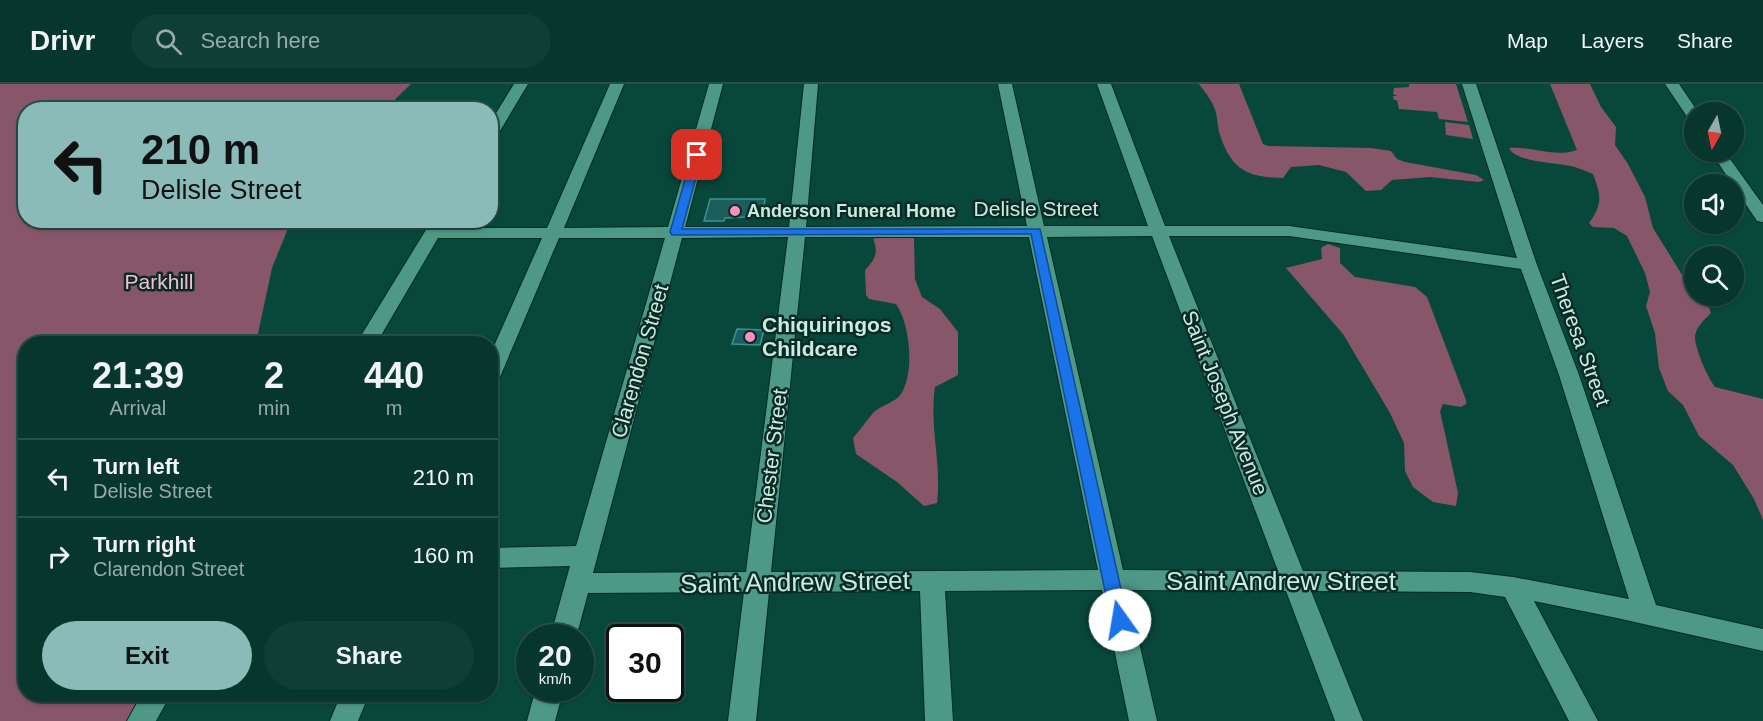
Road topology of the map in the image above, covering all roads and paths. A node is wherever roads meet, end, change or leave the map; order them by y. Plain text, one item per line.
1 (521, 84) edge
2 (617, 84) edge
3 (716, 84) edge
4 (811, 84) edge
5 (1005, 84) edge
6 (1104, 84) edge
7 (1469, 84) edge
8 (1672, 84) edge
9 (1684, 102) edge
10 (498, 123) edge
11 (1725, 162) edge
12 (1763, 217) edge
13 (436, 228) edge
14 (460, 228) edge
15 (1036, 231) junction
16 (1158, 231) junction
17 (554, 232) junction
18 (676, 232) junction
19 (797, 233) junction
20 (1528, 265) junction
21 (371, 336) edge
22 (498, 361) edge
23 (585, 556) junction
24 (498, 558) edge
25 (1111, 580) junction
26 (932, 581) junction
27 (1295, 581) junction
28 (757, 582) junction
29 (578, 583) junction
30 (1513, 587) junction
31 (1646, 613) junction
32 (567, 624) edge
33 (1763, 640) edge
34 (152, 702) edge
35 (352, 702) edge
36 (546, 702) edge
37 (141, 721) edge
38 (344, 721) edge
39 (541, 721) edge
40 (742, 721) edge
41 (939, 721) edge
42 (1143, 721) edge
43 (1349, 721) edge
44 (1584, 721) edge

1 - 10 street
2 - 17 street
3 - 18 street, Clarendon Street
4 - 19 street, Chester Street
5 - 15 street
6 - 16 street, Saint Joseph Avenue
7 - 20 street, Theresa Street
8 - 9 street
11 - 12 street
13 - 21 street
14 - 17 street, Delisle Street
15 - 16 street, Delisle Street
15 - 19 street, Delisle Street
15 - 25 street
16 - 20 street, Delisle Street
16 - 27 street, Saint Joseph Avenue
17 - 18 street, Delisle Street
17 - 22 street
18 - 19 street, Delisle Street
18 - 23 street, Clarendon Street
19 - 28 street, Chester Street
20 - 31 street, Theresa Street
23 - 24 street
23 - 29 street, Clarendon Street
25 - 26 street, Saint Andrew Street
25 - 27 street, Saint Andrew Street
25 - 42 street
26 - 28 street, Saint Andrew Street
26 - 41 street
27 - 30 street, Saint Andrew Street
27 - 43 street, Saint Joseph Avenue
28 - 29 street, Saint Andrew Street
28 - 40 street, Chester Street
29 - 32 street, Clarendon Street
30 - 31 street, Saint Andrew Street
30 - 44 street
31 - 33 street, Saint Andrew Street
34 - 37 street
35 - 38 street
36 - 39 street

